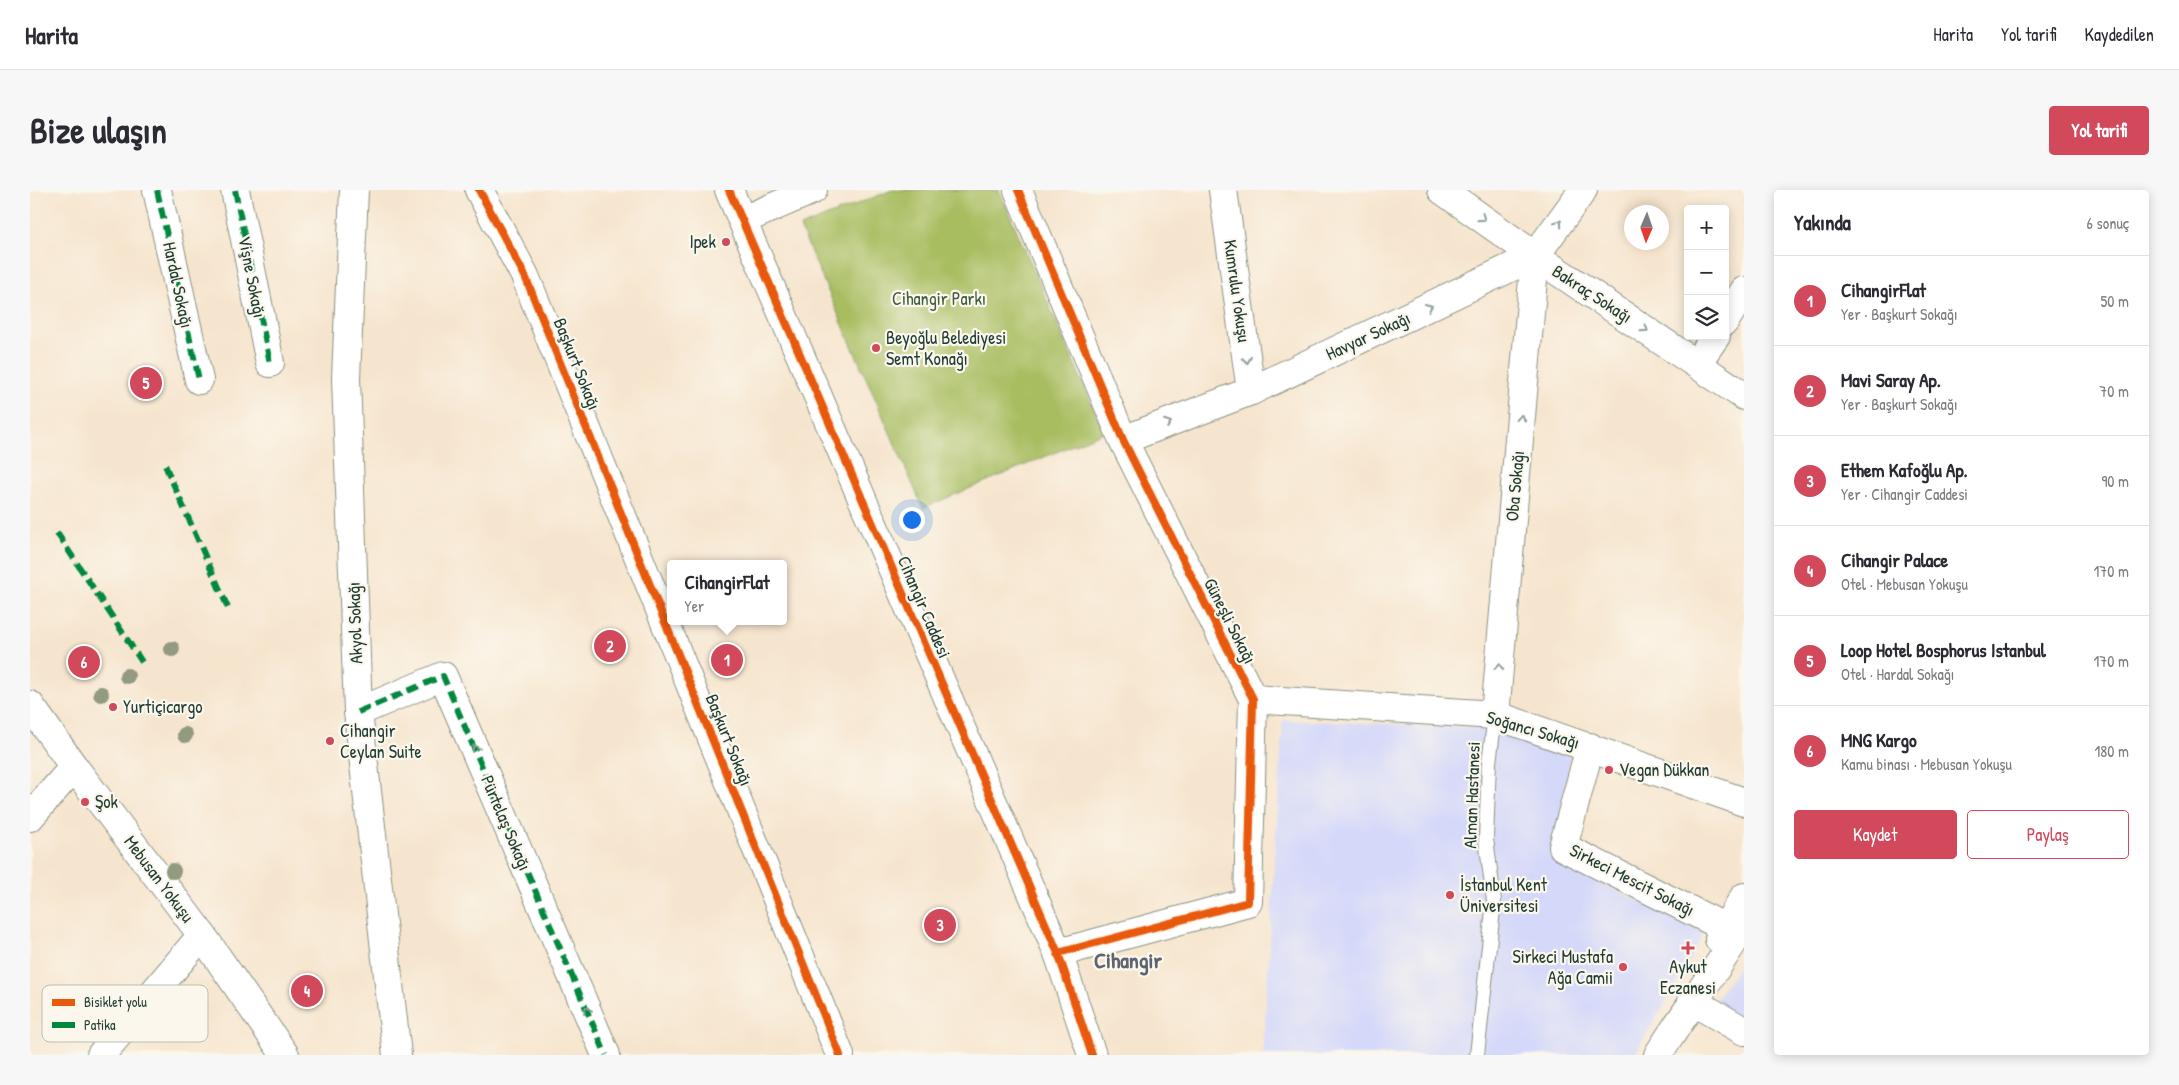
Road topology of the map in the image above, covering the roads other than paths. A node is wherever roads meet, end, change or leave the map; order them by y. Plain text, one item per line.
1 (158, 190) edge
2 (235, 190) edge
3 (354, 190) edge
4 (479, 190) edge
5 (729, 190) edge
6 (812, 190) edge
7 (1018, 190) edge
8 (1224, 190) edge
9 (1442, 190) edge
10 (1583, 190) edge
11 (743, 220) junction
12 (1535, 256) junction
13 (1744, 291) edge
14 (1729, 315) edge
15 (1713, 340) edge
16 (270, 363) dead end
17 (1697, 363) junction
18 (199, 380) dead end
19 (1251, 391) junction
20 (1744, 396) edge
21 (1123, 440) junction
22 (1253, 699) junction
23 (30, 705) edge
24 (358, 712) junction
25 (1495, 715) junction
26 (1590, 747) junction
27 (74, 767) junction
28 (1744, 802) edge
29 (30, 818) edge
30 (1744, 897) edge
31 (1736, 929) edge
32 (202, 935) junction
33 (1058, 953) junction
34 (160, 985) edge
35 (1692, 1001) junction
36 (1744, 1031) edge
37 (112, 1042) edge
38 (101, 1055) edge
39 (285, 1055) edge
40 (397, 1055) edge
41 (606, 1055) edge
42 (840, 1055) edge
43 (1092, 1055) edge
44 (1477, 1055) edge
45 (1658, 1055) edge

1 - 18 street, Hardal Sokağı
2 - 16 street, Vişne Sokağı
3 - 24 street, Akyol Sokağı
4 - 42 street, Başkurt Sokağı
5 - 11 street, Cihangir Caddesi
6 - 11 street
7 - 21 street, Güneşli Sokağı
8 -> 19 street, Kumrulu Yokuşu
9 -> 12 street, Bakraç Sokağı
12 -> 10 street, Havyar Sokağı
11 - 33 street, Cihangir Caddesi
12 -> 17 street, Bakraç Sokağı
19 -> 12 street, Havyar Sokağı
25 -> 12 street, Oba Sokağı
13 - 14 street
15 - 17 street
17 - 20 street, Bakraç Sokağı
21 -> 19 street, Havyar Sokağı
21 - 22 street, Güneşli Sokağı
22 - 25 street, Soğancı Sokağı
22 - 33 street, Güneşli Sokağı
23 - 27 street, Mebusan Yokuşu
24 - 40 street, Akyol Sokağı
41 -> 24 street, Pürtelaş Sokağı
25 - 26 street, Soğancı Sokağı
25 - 44 lane, Alman Hastanesi
26 - 28 street, Soğancı Sokağı
26 - 31 street, Sirkeci Mescit Sokağı
27 - 29 street
27 - 32 street, Mebusan Yokuşu
30 - 31 street
31 - 35 street
32 - 34 street
32 - 39 street, Mebusan Yokuşu
33 - 43 street, Cihangir Caddesi
35 - 36 street
35 - 45 street
37 - 38 street

